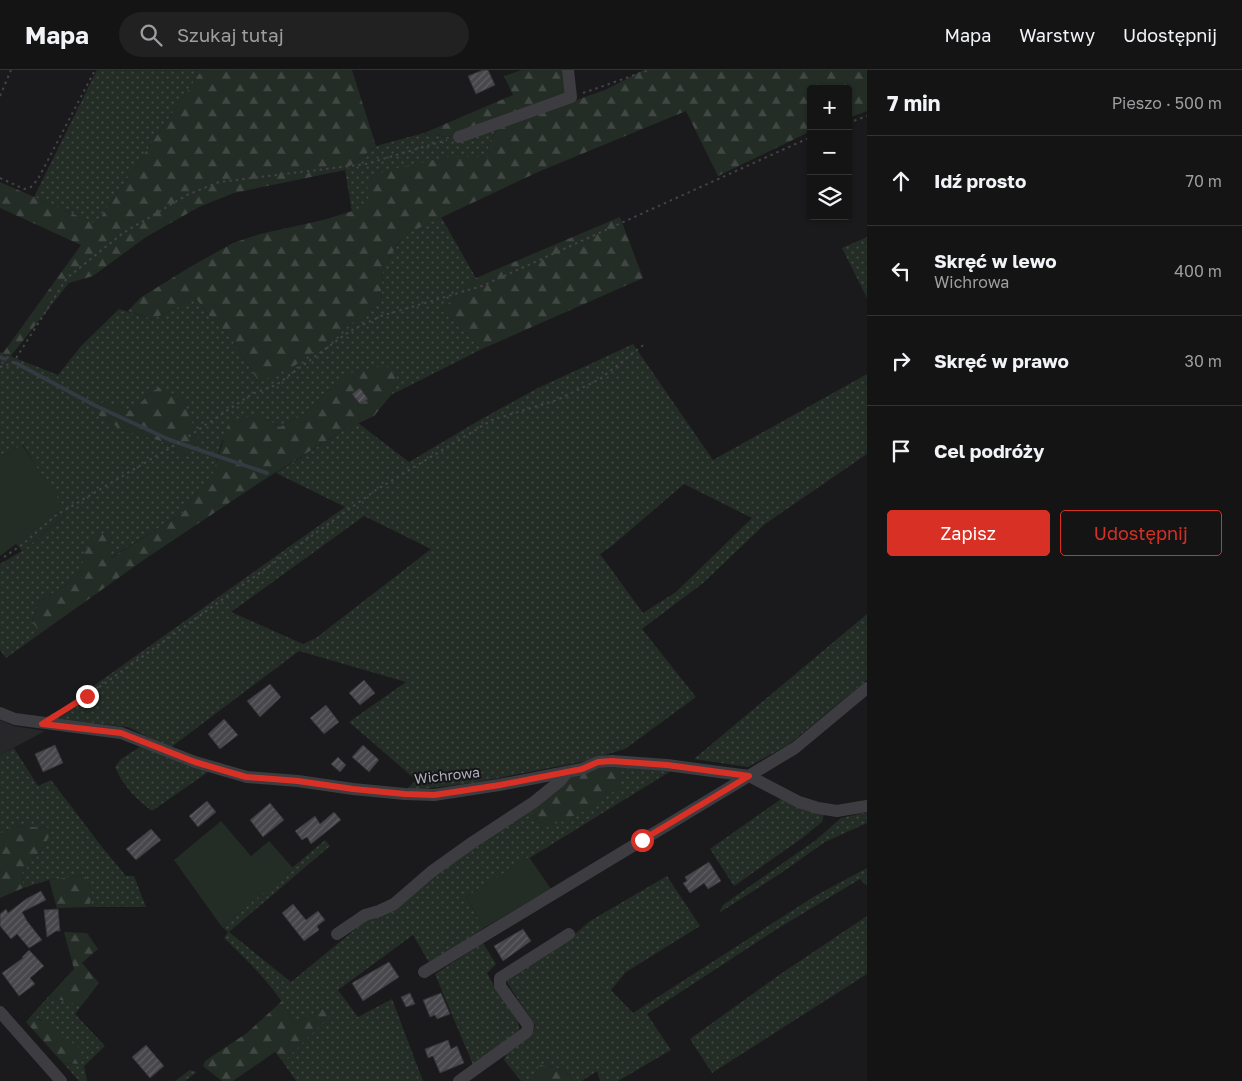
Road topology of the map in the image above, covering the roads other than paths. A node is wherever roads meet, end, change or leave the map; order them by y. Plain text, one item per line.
1 (568, 70) edge
2 (459, 137) road end
3 (867, 688) edge
4 (0, 713) edge
5 (567, 772) junction
6 (749, 776) junction
7 (867, 806) edge
8 (337, 934) dead end
9 (569, 934) dead end
10 (424, 972) dead end
11 (0, 1012) edge
12 (61, 1081) edge
13 (459, 1081) edge

1 - 2 street
3 - 6 street
4 - 5 street, Wichrowa
5 - 6 street, Wichrowa
5 - 8 street
6 - 7 street, Wichrowa
6 - 10 street
9 - 13 street
11 - 12 street

